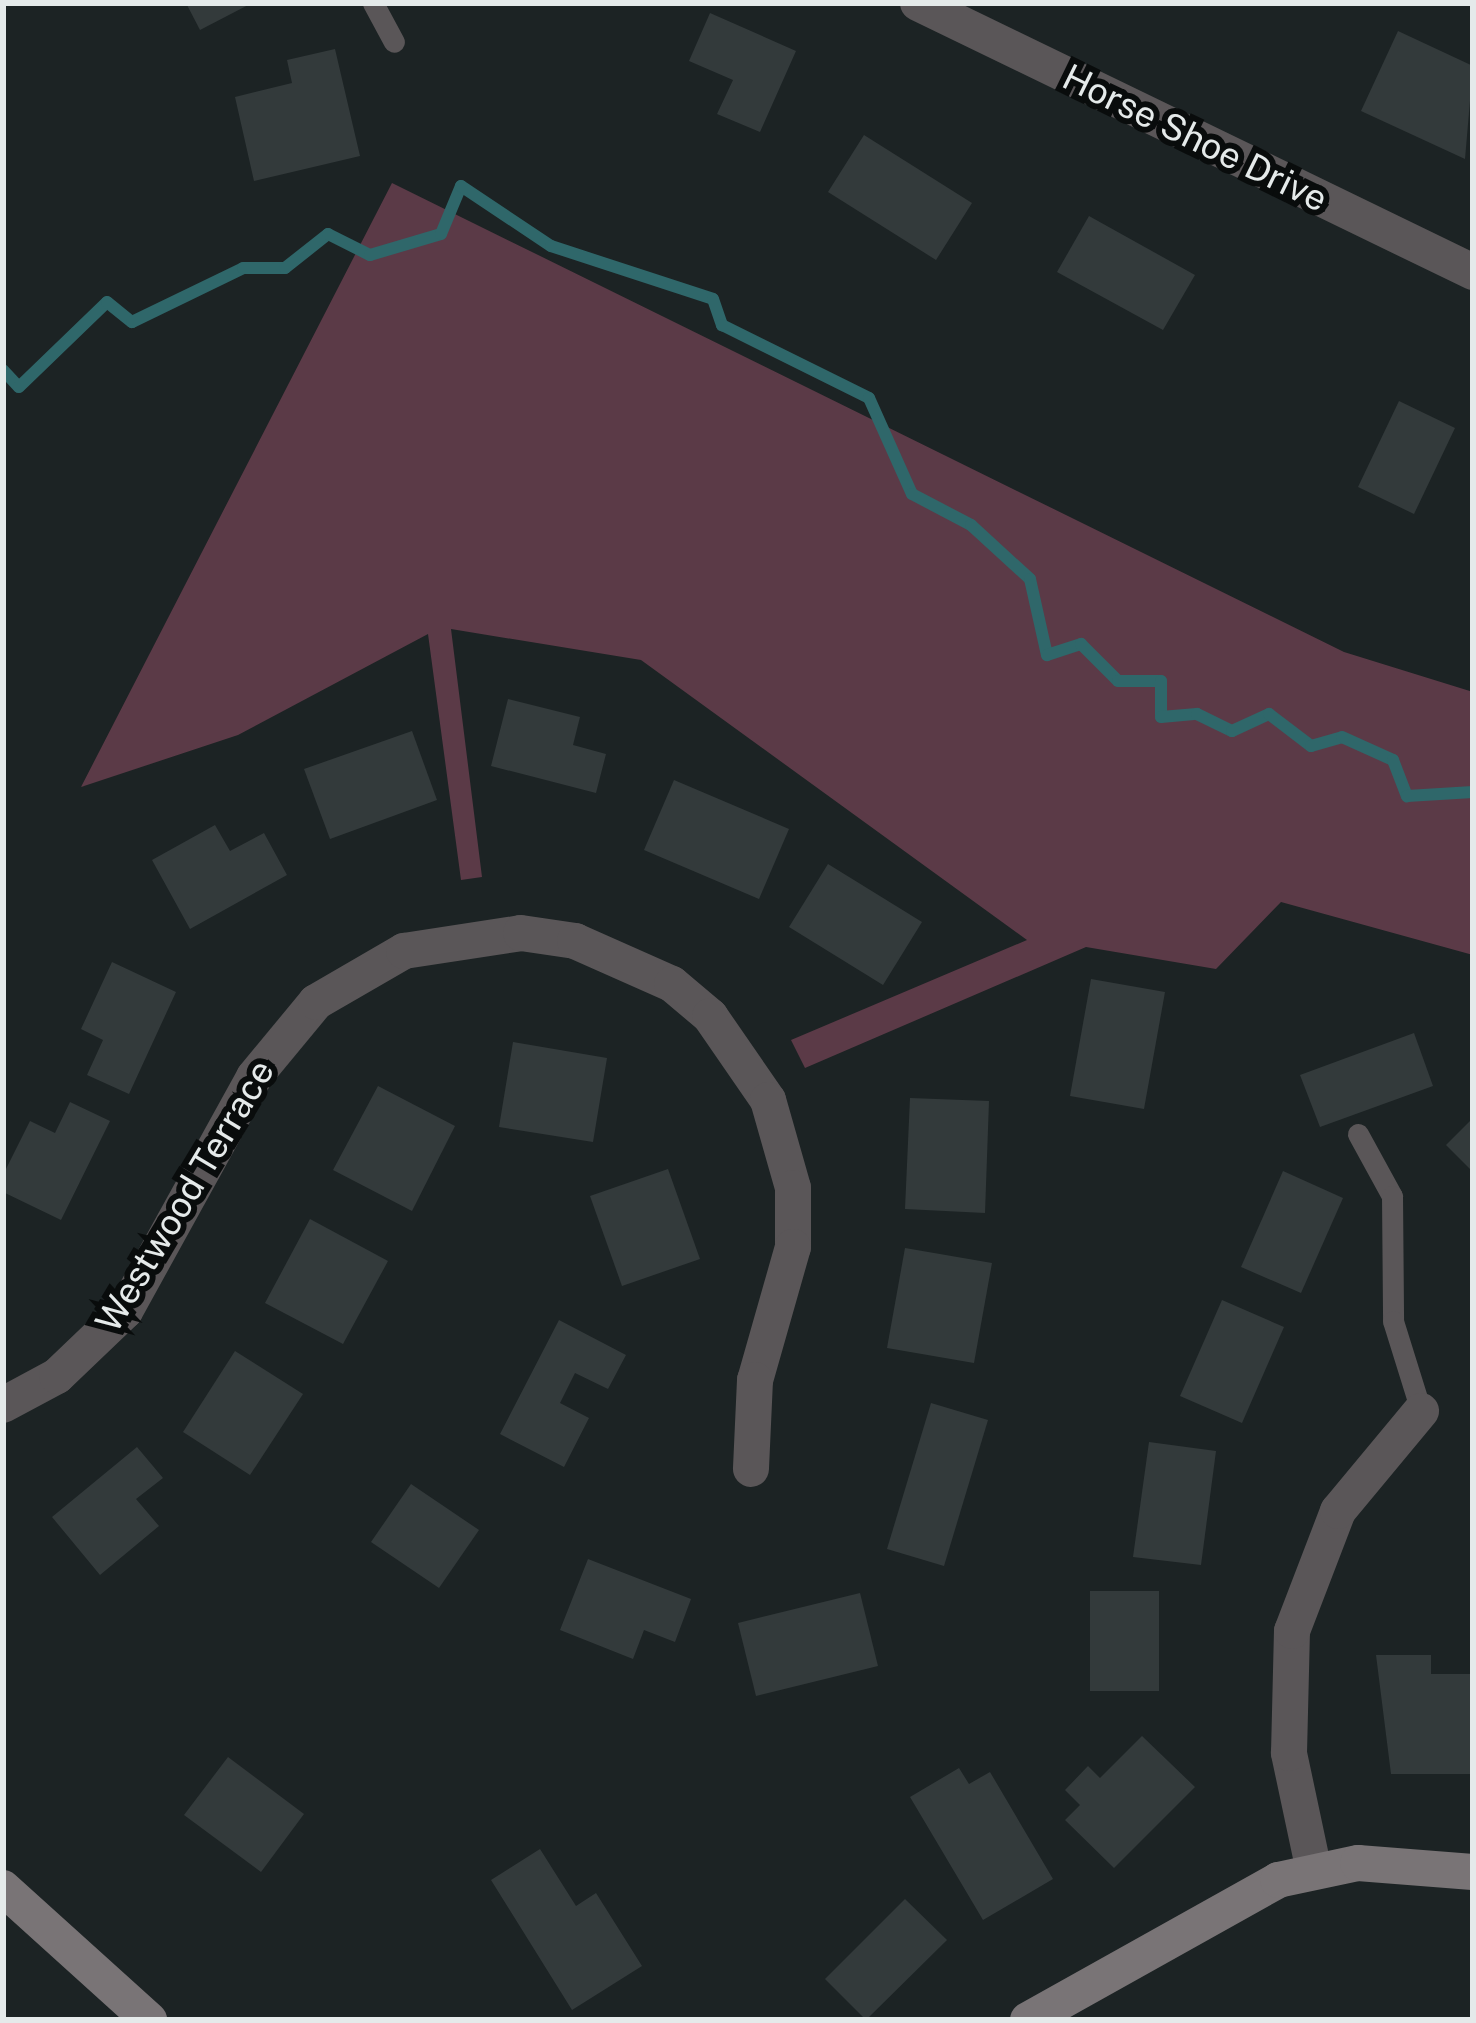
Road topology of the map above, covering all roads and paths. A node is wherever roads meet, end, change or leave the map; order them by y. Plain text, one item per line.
1 (373, 3) edge
2 (918, 3) edge
3 (394, 42) dead end
4 (1473, 272) edge
5 (1358, 1133) dead end
6 (3, 1405) edge
7 (1421, 1412) joint
8 (751, 1469) dead end
9 (1314, 1871) junction
10 (1473, 1872) edge
11 (3, 1888) edge
12 (149, 2020) edge
13 (1028, 2020) edge

1 - 3 lane
2 - 4 street, Horse Shoe Drive
5 - 7 lane
6 - 8 street, Westwood Terrace
7 - 9 street
9 - 10 street
9 - 13 street
11 - 12 street

